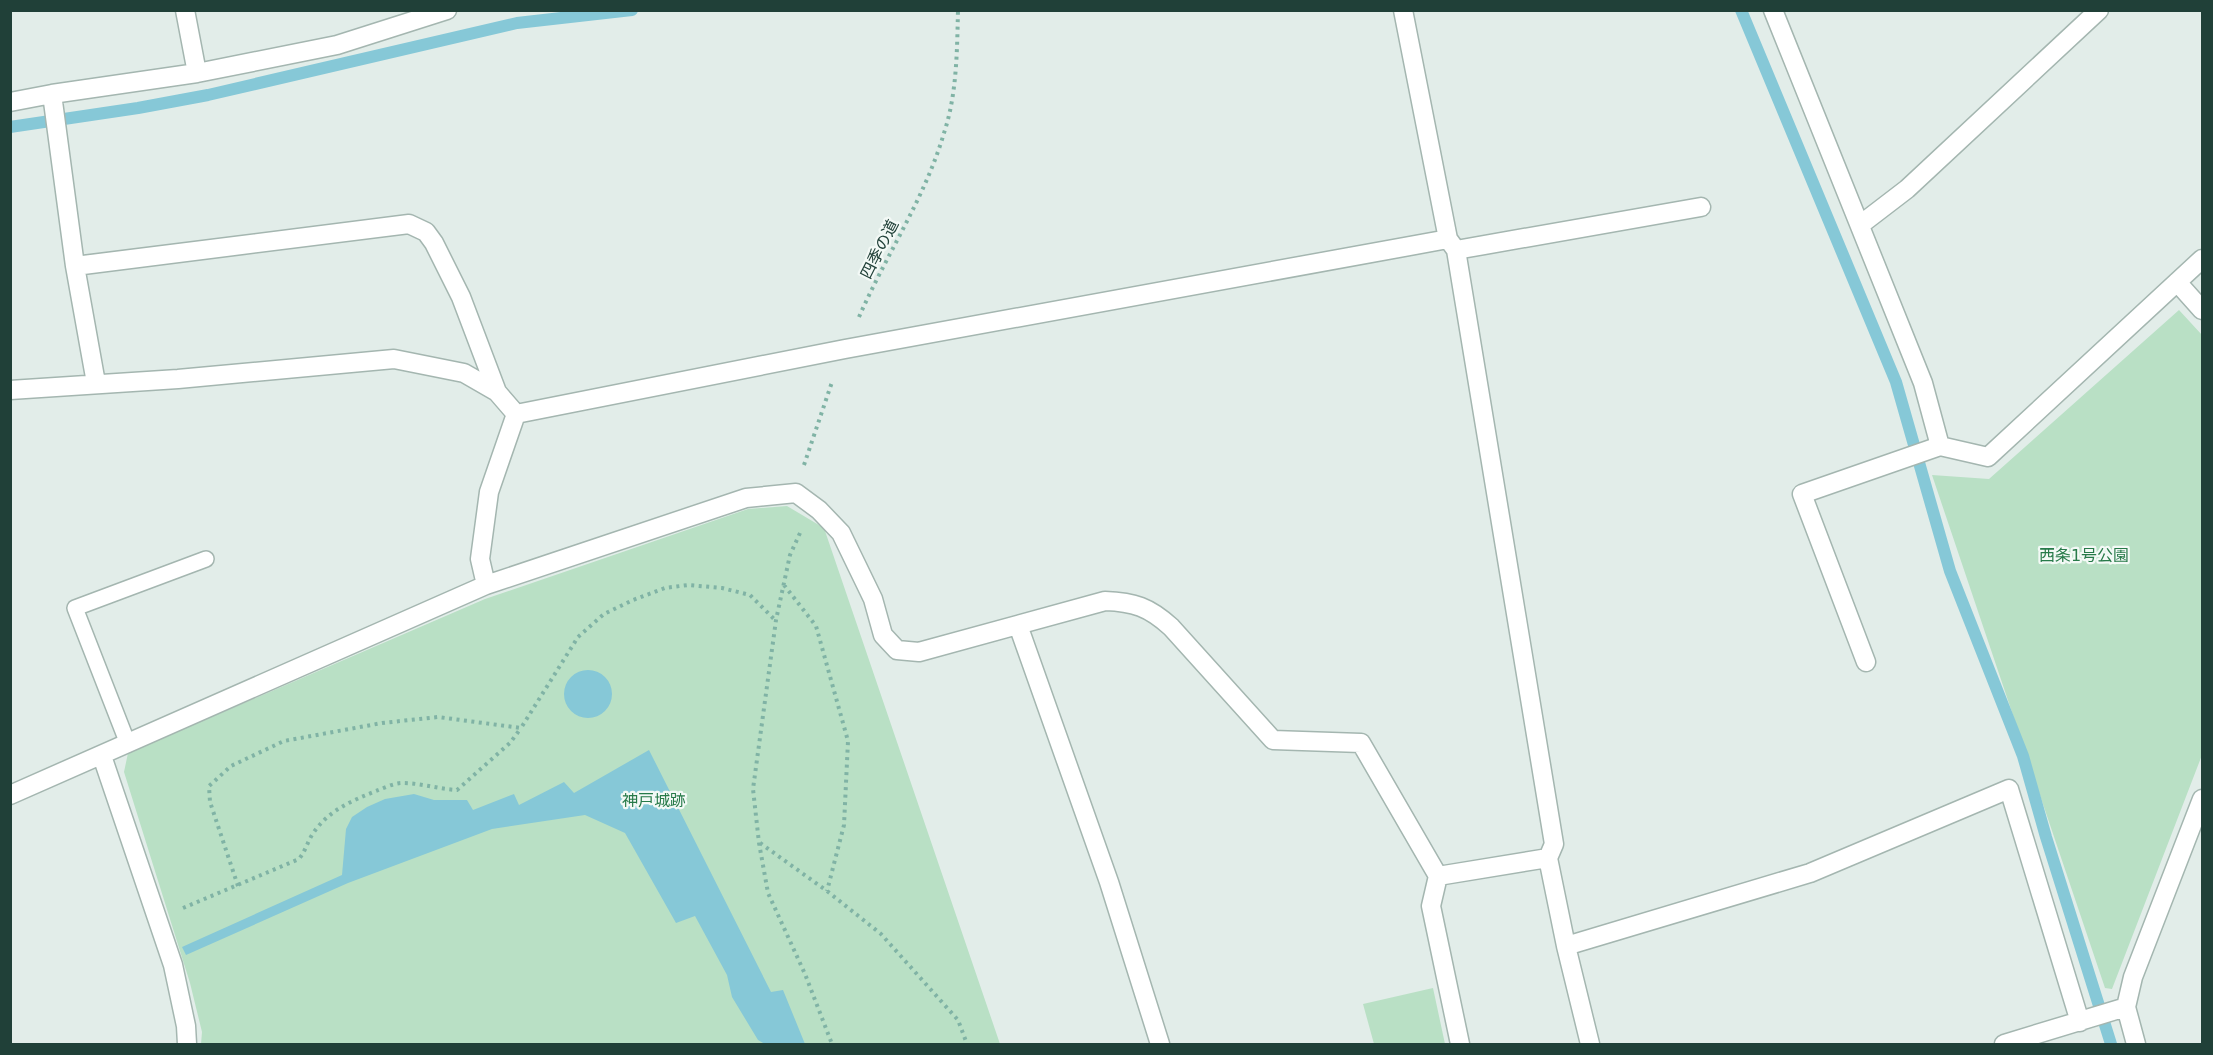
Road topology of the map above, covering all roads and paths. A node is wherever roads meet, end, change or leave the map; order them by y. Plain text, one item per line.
1 (185, 10) edge
2 (447, 10) edge
3 (958, 10) edge
4 (1403, 10) edge
5 (1773, 10) edge
6 (2099, 10) edge
7 (197, 73) junction
8 (53, 101) junction
9 (10, 102) edge
10 (1701, 207) dead end
11 (1860, 225) junction
12 (1452, 244) junction
13 (2202, 258) edge
14 (75, 266) junction
15 (2177, 282) junction
16 (2202, 310) edge
17 (845, 349) junction
18 (96, 383) junction
19 (10, 390) edge
20 (497, 392) junction
21 (516, 414) junction
22 (1940, 446) junction
23 (796, 493) junction
24 (206, 559) dead end
25 (486, 585) junction
26 (784, 585) junction
27 (776, 620) junction
28 (1018, 625) junction
29 (1866, 662) dead end
30 (521, 728) junction
31 (128, 744) junction
32 (102, 756) junction
33 (10, 795) edge
34 (2202, 800) edge
35 (759, 843) junction
36 (1548, 858) junction
37 (1438, 876) junction
38 (238, 886) junction
39 (827, 891) junction
40 (158, 918) junction
41 (1566, 946) junction
42 (2126, 1007) junction
43 (2080, 1022) junction
44 (187, 1044) edge
45 (832, 1044) edge
46 (967, 1044) edge
47 (1160, 1044) edge
48 (1460, 1044) edge
49 (1590, 1044) edge
50 (2004, 1044) edge
51 (2136, 1044) edge

1 - 7 street
2 - 7 street
3 - 17 path, 四季の道
4 - 12 street
5 - 11 street
6 - 11 street
7 - 8 street
8 - 9 street
8 - 14 street
10 - 12 street
11 - 22 street
12 - 17 street
12 - 36 street
13 - 15 street
14 - 18 street
14 - 20 street
15 - 16 street
15 - 22 street
17 - 21 street
17 - 23 path, 四季の道
18 - 19 street
18 - 20 street
20 - 21 street
21 - 25 street
22 - 29 street
23 - 25 street
23 - 26 path
23 - 28 street
24 - 31 lane
25 - 31 street
26 - 27 path
26 - 39 path
27 - 30 path
27 - 35 path
28 - 37 street
28 - 47 street
30 - 38 path
30 - 38 path
31 - 32 street
32 - 33 street
32 - 40 street
34 - 42 street
35 - 39 path
35 - 45 path
36 - 37 street
36 - 41 street
37 - 48 street
38 - 40 path
39 - 46 path
40 - 44 street
41 - 43 street
41 - 49 street
42 - 43 street
42 - 51 street
43 - 50 street

